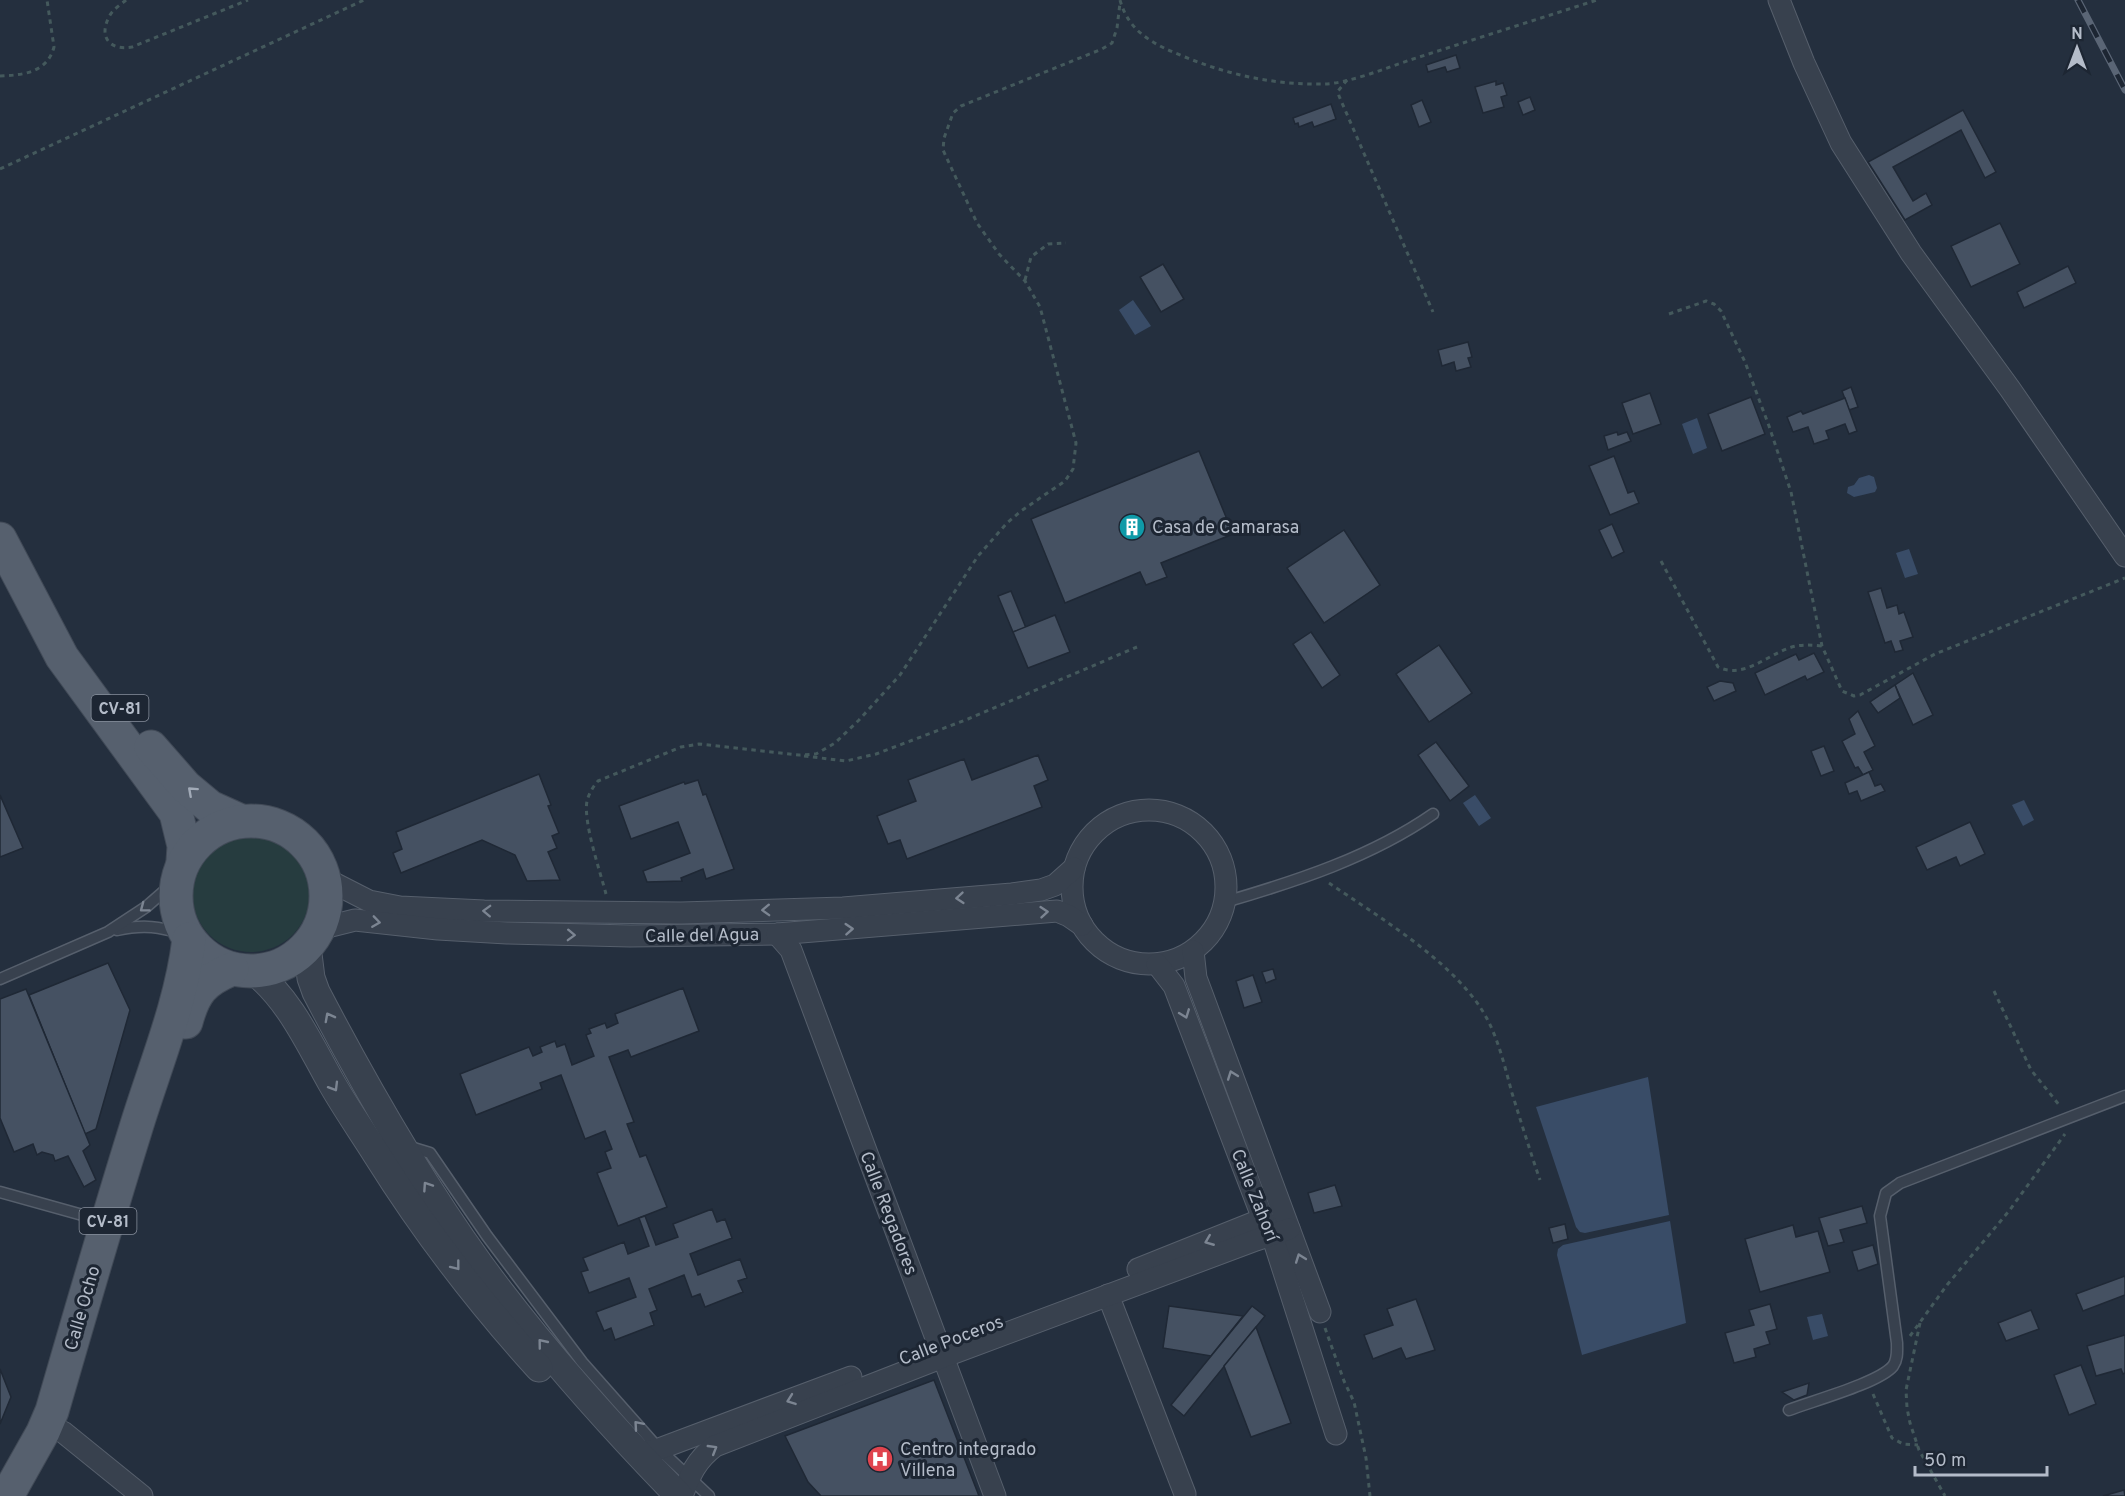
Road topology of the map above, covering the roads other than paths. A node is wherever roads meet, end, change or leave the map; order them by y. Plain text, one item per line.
1 (1779, 0) edge
2 (0, 539) edge
3 (2125, 556) edge
4 (19, 574) junction
5 (1433, 814) dead end
6 (241, 821) junction
7 (1074, 868) junction
8 (180, 870) junction
9 (324, 878) junction
10 (1225, 902) junction
11 (1082, 925) junction
12 (108, 932) junction
13 (808, 932) junction
14 (777, 934) junction
15 (187, 936) junction
16 (313, 937) junction
17 (1193, 951) junction
18 (1157, 964) junction
19 (243, 970) junction
20 (0, 979) edge
21 (2125, 1096) edge
22 (0, 1192) edge
23 (108, 1222) junction
24 (1275, 1228) junction
25 (1108, 1295) junction
26 (1320, 1312) road end
27 (945, 1349) junction
28 (1789, 1410) dead end
29 (63, 1432) junction
30 (1336, 1434) dead end
31 (648, 1451) junction
32 (683, 1490) edge
33 (1185, 1494) dead end
34 (7, 1496) edge
35 (24, 1496) edge
36 (142, 1496) edge
37 (660, 1496) edge
38 (709, 1496) edge
39 (994, 1496) edge
40 (1008, 1496) edge

1 - 3 street
2 - 4 main road, CV-81
6 -> 4 main road, CV-81
4 - 8 main road, CV-81
5 - 10 lane
6 - 8 main road
6 - 9 main road
7 -> 9 street, Calle del Agua
7 - 10 street
7 - 11 street
8 -> 12 lane
8 - 15 main road
9 - 16 main road
10 - 17 street
13 -> 11 street, Calle del Agua
11 - 18 street
12 - 15 lane
12 - 20 lane
13 - 14 street, Calle del Agua
13 - 27 street, Calle Regadores
16 -> 14 street, Calle del Agua
14 - 27 street, Calle Regadores
15 - 19 main road
15 - 23 main road, Calle Ocho / CV-81
16 - 19 main road
31 -> 16 street
17 - 18 street
24 -> 17 street, Calle Zahorí
18 -> 24 street, Calle Zahorí
19 - 29 main road, Calle Ocho / CV-81
19 -> 37 street
21 - 28 lane
22 - 23 lane
23 - 34 main road, Calle Ocho / CV-81
24 - 25 street, Calle Poceros
26 -> 24 street, Calle Zahorí
24 -> 27 street, Calle Poceros
24 - 30 street, Calle Zahorí
25 - 27 street, Calle Poceros
25 - 33 street
27 -> 31 street, Calle Poceros
32 -> 27 street, Calle Poceros
27 - 39 street, Calle Regadores
27 - 40 street, Calle Regadores
29 - 35 main road, Calle Ocho / CV-81
29 - 36 street
31 - 32 street
32 - 38 lane

